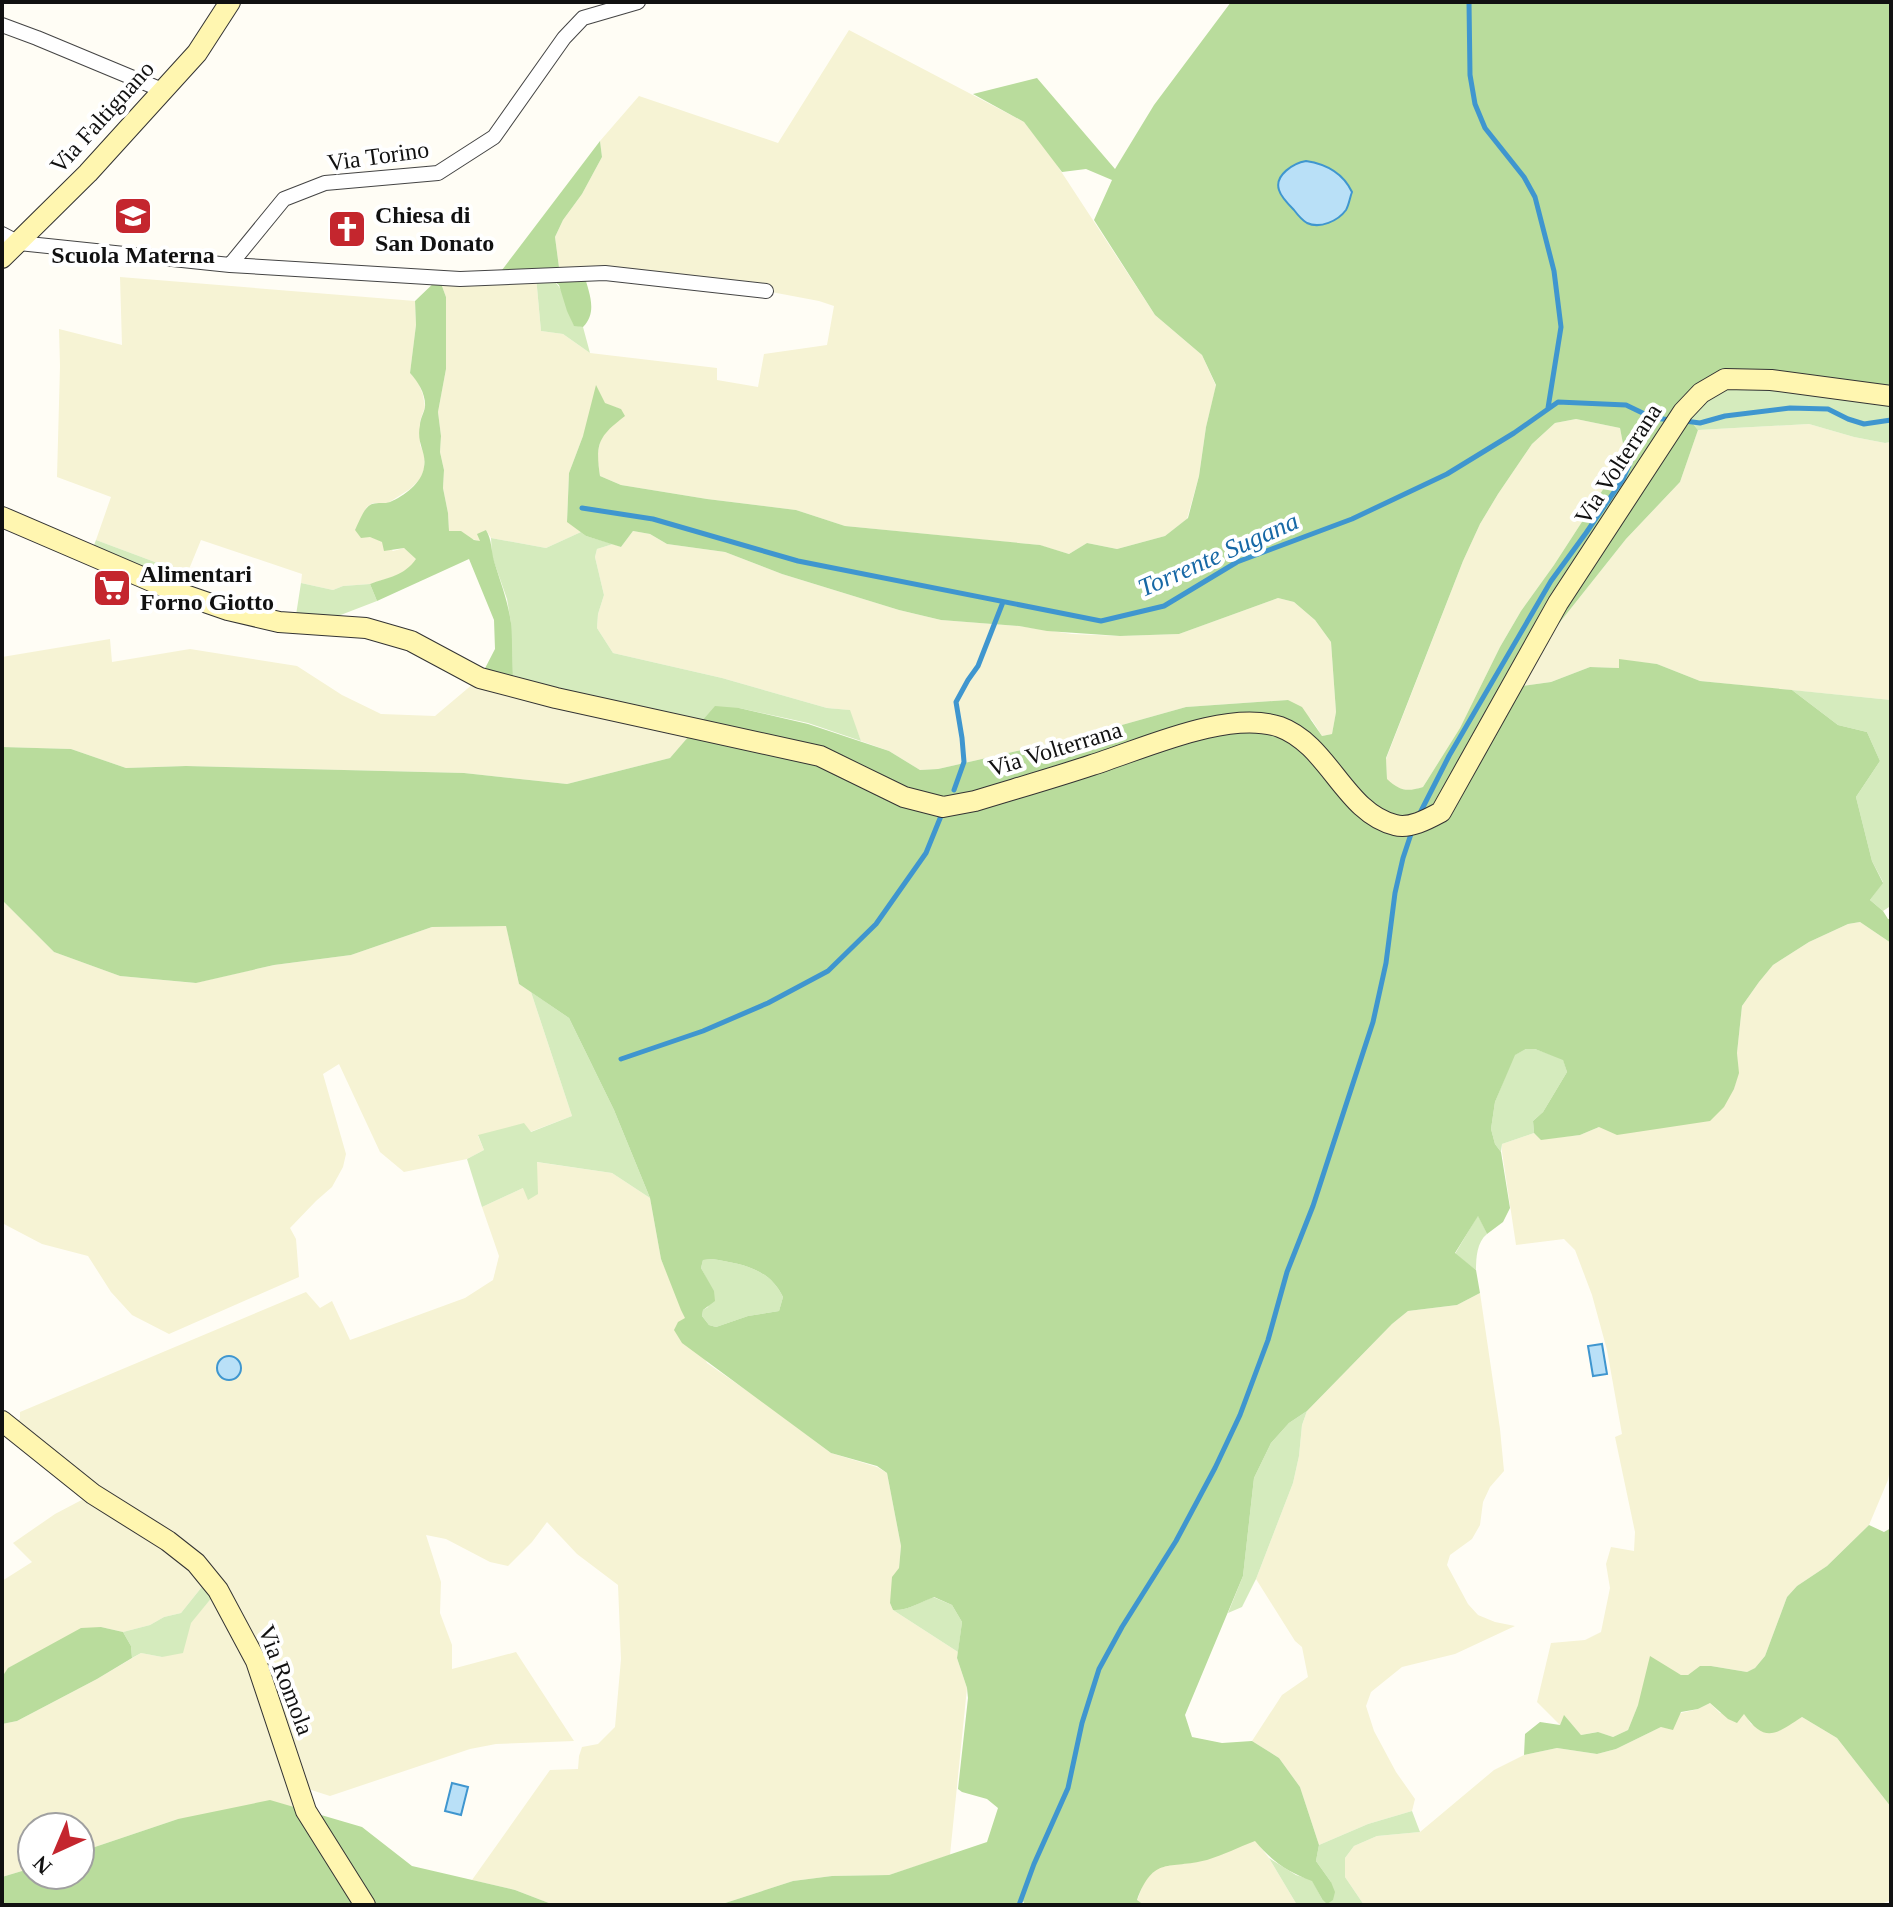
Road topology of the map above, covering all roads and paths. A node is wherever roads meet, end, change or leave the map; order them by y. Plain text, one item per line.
1 (230, 2) edge
2 (638, 2) edge
3 (2, 25) edge
4 (162, 90) junction
5 (10, 239) edge
6 (2, 258) edge
7 (230, 265) junction
8 (766, 291) dead end
9 (1891, 396) edge
10 (2, 517) edge
11 (2, 1421) edge
12 (365, 1905) edge

1 - 4 main road, Via Faltignano
2 - 7 street, Via Torino
3 - 4 street
4 - 5 main road, Via Faltignano
5 - 6 main road, Via Faltignano
5 - 7 street
7 - 8 street
9 - 10 main road, Via Volterrana
11 - 12 main road, Via Romola

